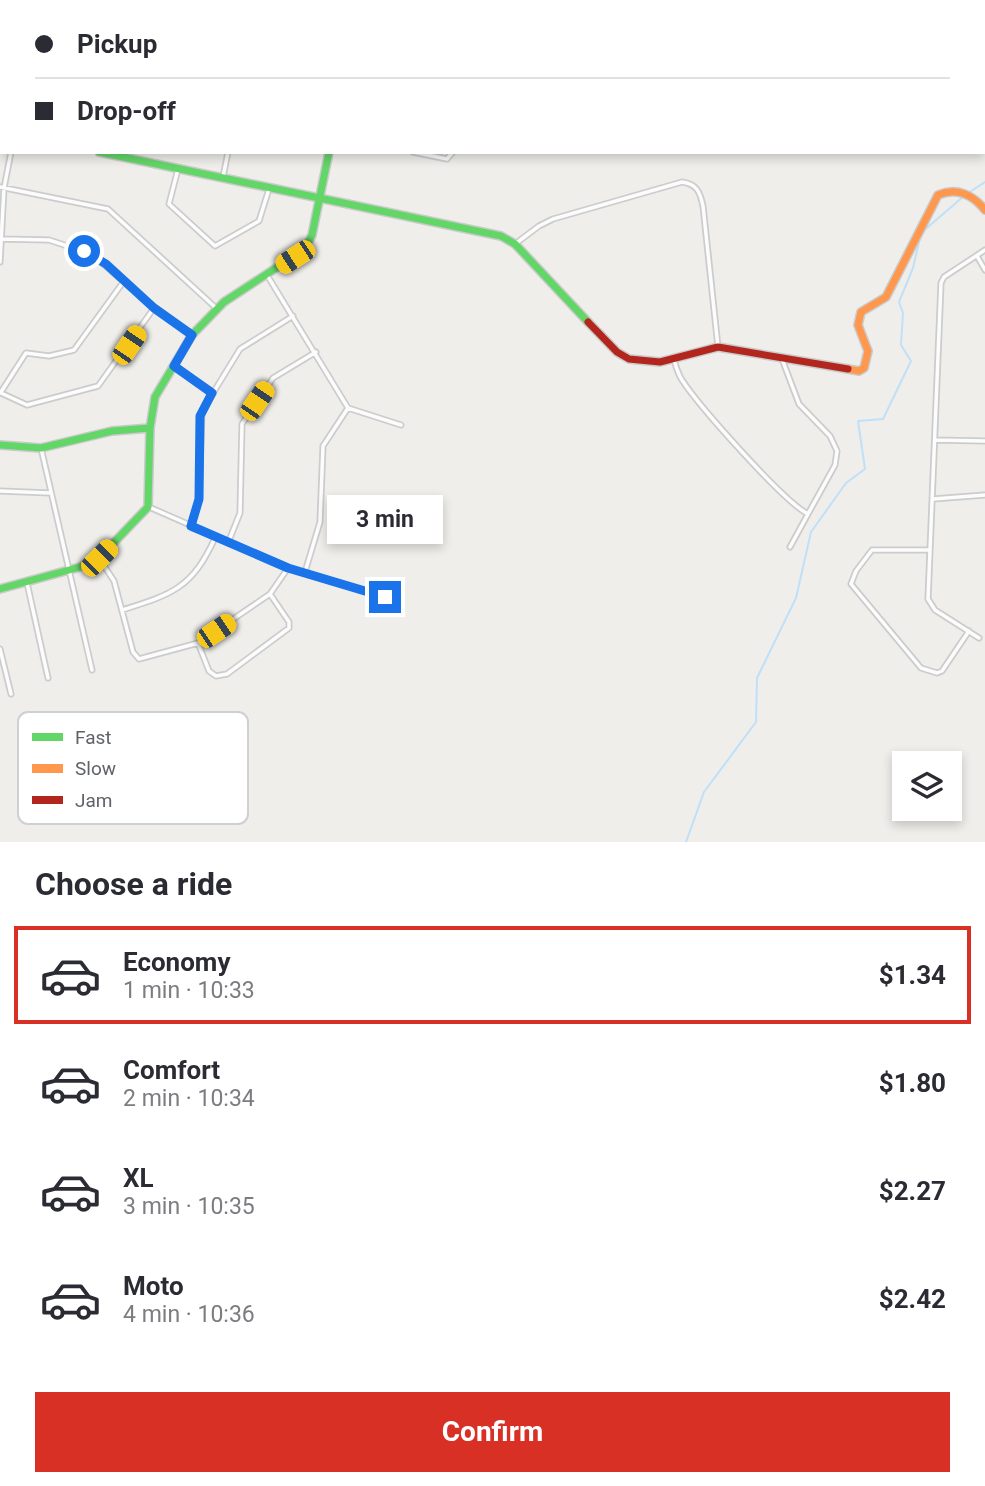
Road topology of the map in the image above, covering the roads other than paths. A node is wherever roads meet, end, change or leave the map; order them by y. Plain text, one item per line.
1 (10, 154) edge
2 (228, 154) edge
3 (329, 154) edge
4 (423, 154) edge
5 (451, 154) edge
6 (131, 155) edge
7 (178, 170) junction
8 (223, 179) junction
9 (2, 188) edge
10 (269, 189) junction
11 (320, 198) junction
12 (985, 210) edge
13 (1, 239) edge
14 (515, 244) junction
15 (985, 250) edge
16 (977, 256) junction
17 (0, 262) edge
18 (985, 270) edge
19 (267, 275) junction
20 (124, 280) junction
21 (154, 308) junction
22 (216, 308) junction
23 (293, 316) junction
24 (192, 335) junction
25 (718, 347) junction
26 (316, 352) junction
27 (674, 358) junction
28 (782, 359) junction
29 (174, 366) junction
30 (0, 393) edge
31 (212, 393) junction
32 (348, 408) junction
33 (401, 425) dead end
34 (150, 428) junction
35 (935, 440) junction
36 (985, 441) edge
37 (0, 445) edge
38 (41, 448) junction
39 (0, 491) edge
40 (51, 493) junction
41 (985, 495) edge
42 (933, 499) junction
43 (148, 507) junction
44 (808, 514) junction
45 (191, 526) junction
46 (215, 538) junction
47 (229, 543) junction
48 (790, 547) dead end
49 (930, 550) junction
50 (99, 558) junction
51 (288, 568) junction
52 (70, 571) junction
53 (305, 572) junction
54 (27, 583) junction
55 (0, 589) edge
56 (270, 594) junction
57 (385, 597) dead end
58 (122, 610) junction
59 (969, 631) junction
60 (979, 638) dead end
61 (198, 643) junction
62 (0, 649) edge
63 (92, 670) dead end
64 (48, 678) dead end
65 (11, 694) dead end

1 - 9 street
2 - 8 street
3 - 11 street
4 - 5 street
6 - 7 street
7 - 8 street
7 - 10 street
8 - 10 street
9 - 13 street
9 - 22 street
10 - 11 street
11 - 14 street
11 - 19 street
12 - 28 street
13 - 17 street
13 - 20 street
14 - 25 street
14 - 27 street
15 - 16 street
16 - 18 street
16 - 35 street
19 - 22 street
19 - 23 street
20 - 21 street
20 - 30 street
21 - 24 street
21 - 30 street
22 - 24 street
23 - 26 street
23 - 31 street
24 - 29 street
25 - 27 street
25 - 28 street
26 - 32 street
26 - 47 street
27 - 44 street
28 - 44 street
29 - 31 street
29 - 34 street
31 - 45 street
32 - 33 street
32 - 53 street
34 - 38 street
34 - 43 street
35 - 36 street
35 - 42 street
37 - 38 street
38 - 40 street
39 - 40 street
40 - 52 street
41 - 42 street
42 - 49 street
43 - 45 street
43 - 50 street
44 - 48 street
45 - 46 street
46 - 47 street
46 - 58 street
47 - 51 street
49 - 59 street
49 - 59 street
50 - 52 street
50 - 58 street
51 - 53 street
51 - 56 street
52 - 54 street
52 - 63 street
53 - 57 street
54 - 55 street
54 - 64 street
56 - 61 street
56 - 61 street
58 - 61 street
59 - 60 street
62 - 65 street

